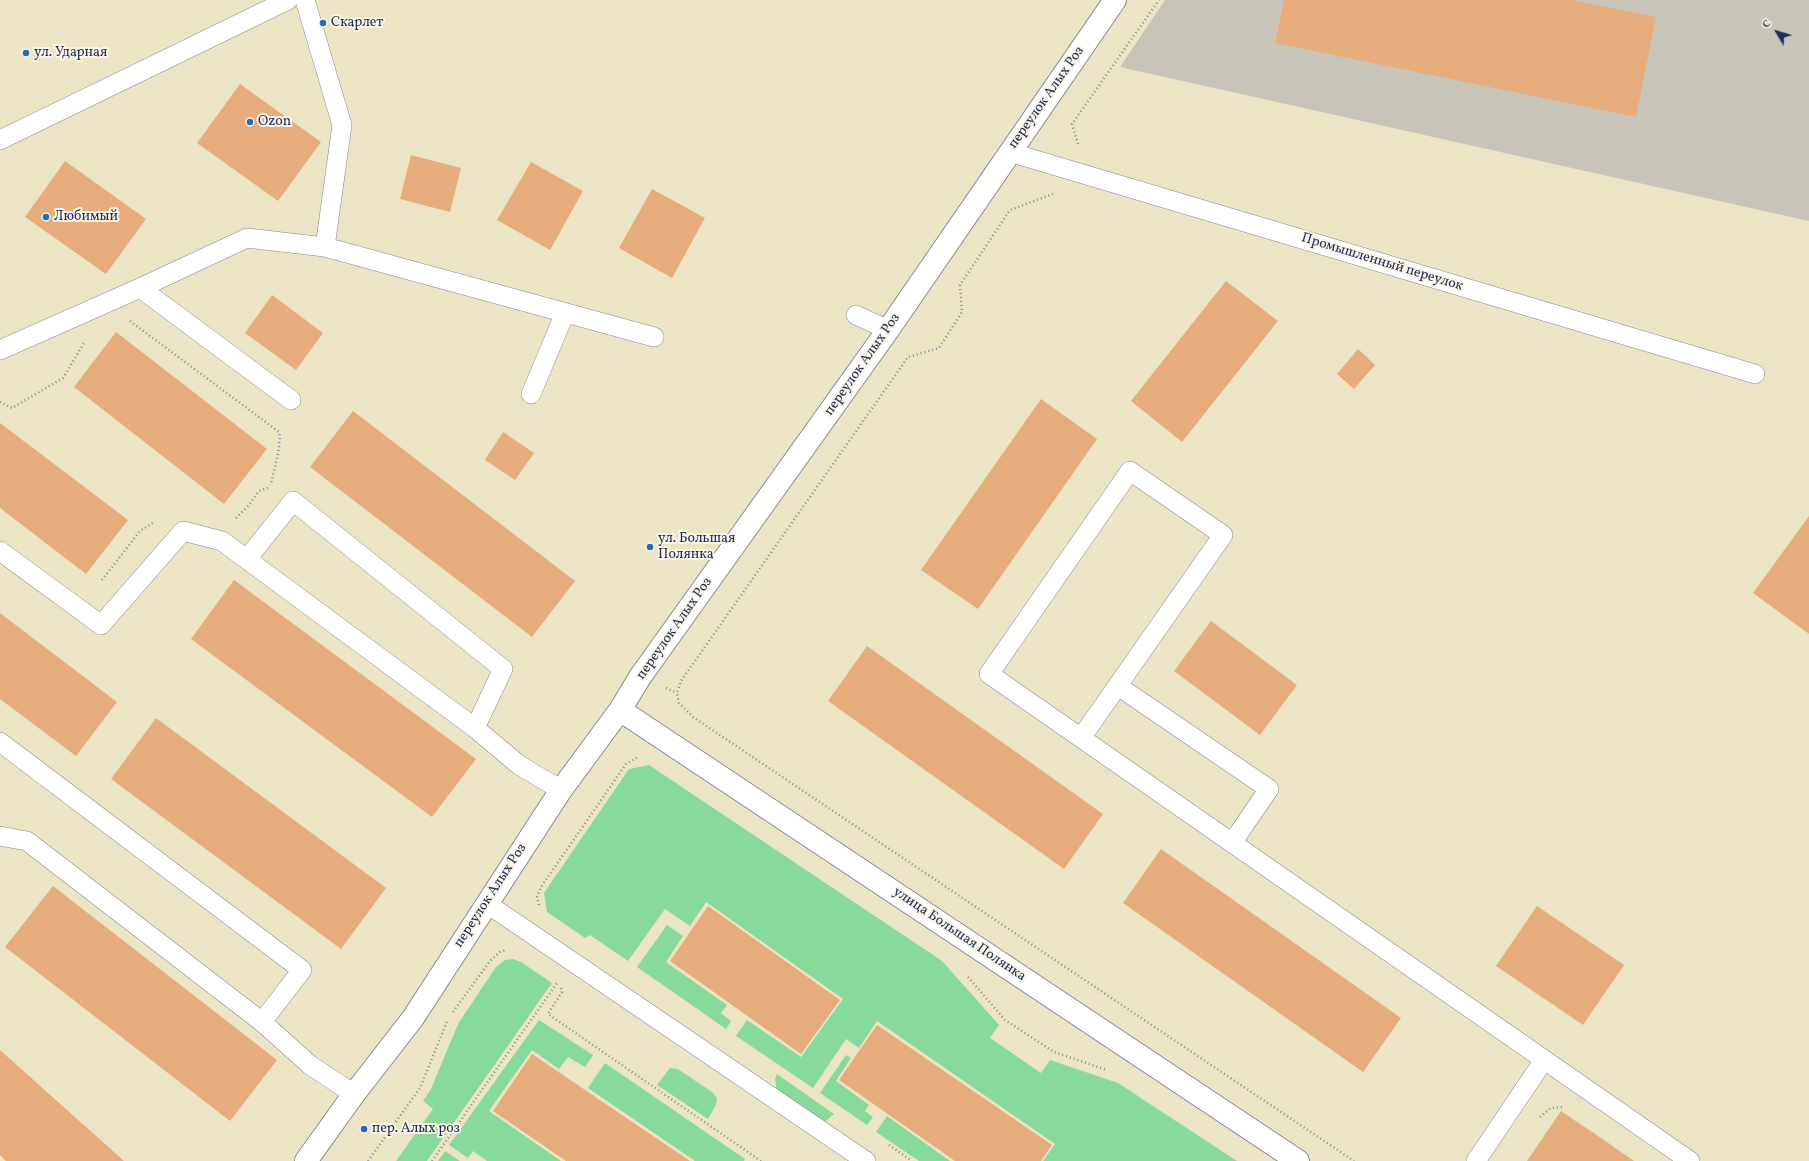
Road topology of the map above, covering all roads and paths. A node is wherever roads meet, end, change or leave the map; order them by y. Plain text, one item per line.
1 (288, 0) edge
2 (305, 0) edge
3 (1115, 0) edge
4 (1159, 0) edge
5 (0, 140) edge
6 (1009, 152) junction
7 (1073, 171) junction
8 (326, 246) junction
9 (140, 288) junction
10 (565, 313) junction
11 (856, 314) dead end
12 (129, 320) dead end
13 (888, 330) junction
14 (654, 337) dead end
15 (87, 339) dead end
16 (0, 350) edge
17 (1755, 374) dead end
18 (531, 394) dead end
19 (291, 400) dead end
20 (0, 402) edge
21 (271, 486) dead end
22 (0, 551) edge
23 (247, 559) junction
24 (1118, 686) junction
25 (620, 710) junction
26 (475, 728) junction
27 (1081, 738) junction
28 (0, 742) edge
29 (638, 756) dead end
30 (561, 790) junction
31 (0, 836) edge
32 (1232, 843) junction
33 (486, 903) junction
34 (530, 933) junction
35 (262, 1022) junction
36 (1544, 1060) junction
37 (354, 1094) junction
38 (1566, 1107) dead end
39 (1537, 1120) dead end
40 (306, 1161) edge
41 (368, 1161) edge
42 (432, 1161) edge
43 (761, 1161) edge
44 (866, 1161) edge
45 (1298, 1161) edge
46 (1354, 1161) edge
47 (1476, 1161) edge
48 (1690, 1161) edge

1 - 5 lane
2 - 8 lane
3 - 6 street, переулок Алых Роз
4 - 7 path
6 - 7 lane, Промышленный переулок
6 - 13 street, переулок Алых Роз
7 - 17 lane, Промышленный переулок
7 - 46 path
8 - 9 lane
8 - 10 lane
9 - 16 lane
9 - 19 lane
10 - 14 lane
10 - 18 lane
11 - 13 lane
12 - 21 path
13 - 25 street, переулок Алых Роз
15 - 20 path
22 - 23 lane
23 - 26 lane
23 - 26 lane
24 - 27 lane
24 - 27 lane
24 - 32 lane
25 - 30 street, переулок Алых Роз
25 - 45 street, улица Большая Полянка
26 - 30 lane
27 - 32 lane
28 - 35 lane
29 - 34 path
30 - 33 street, переулок Алых Роз
31 - 35 lane
32 - 36 lane
33 - 34 lane
33 - 37 street, переулок Алых Роз
34 - 41 path
34 - 44 lane
35 - 37 lane
36 - 47 lane
36 - 48 lane
37 - 40 street, переулок Алых Роз
38 - 39 path
42 - 43 path

